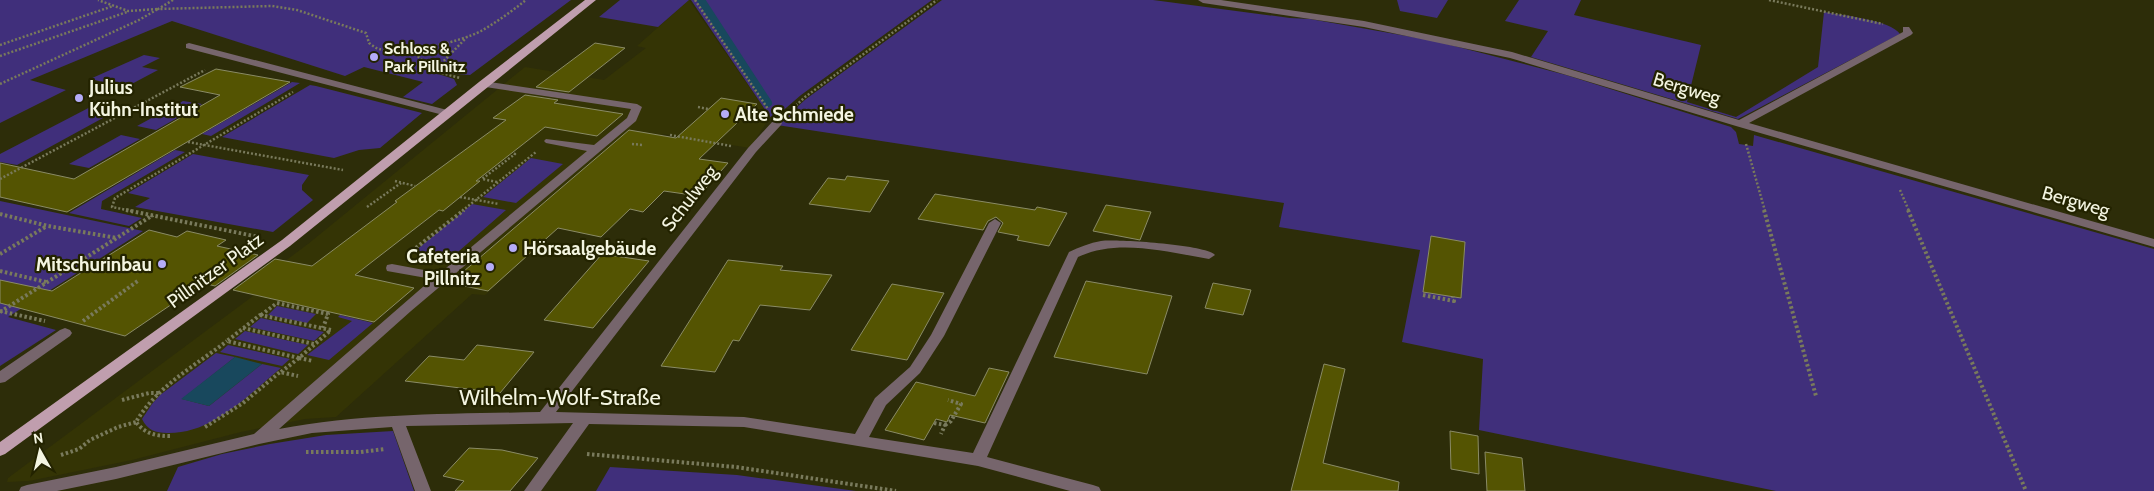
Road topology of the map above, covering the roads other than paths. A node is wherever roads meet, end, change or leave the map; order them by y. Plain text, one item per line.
1 (591, 0) edge
2 (1203, 0) edge
3 (1906, 30) road end
4 (189, 46) dead end
5 (483, 84) junction
6 (447, 113) junction
7 (777, 123) road end
8 (1740, 124) junction
9 (550, 141) dead end
10 (596, 149) junction
11 (995, 223) dead end
12 (2154, 243) edge
13 (1209, 255) dead end
14 (392, 268) dead end
15 (444, 278) junction
16 (69, 330) road end
17 (0, 378) edge
18 (544, 417) junction
19 (585, 418) junction
20 (397, 421) junction
21 (259, 438) junction
22 (860, 440) junction
23 (0, 450) edge
24 (978, 460) junction
25 (27, 491) edge
26 (423, 491) edge
27 (532, 491) edge
28 (1093, 491) edge

1 - 5 main road, Pillnitzer Platz
2 - 8 street, Bergweg
3 - 8 street
4 - 6 street
5 - 6 main road, Pillnitzer Platz
5 - 10 street
6 - 23 main road, Pillnitzer Platz
7 - 18 street, Schulweg
8 - 12 street, Bergweg
9 - 10 street
10 - 15 street
11 - 22 street
13 - 24 street
14 - 15 street
15 - 21 street
16 - 17 street
18 - 19 street, Wilhelm-Wolf-Straße
18 - 20 street, Wilhelm-Wolf-Straße
19 - 22 street, Wilhelm-Wolf-Straße
19 - 27 street
20 - 21 street, Wilhelm-Wolf-Straße
20 - 26 street
21 - 25 street, Wilhelm-Wolf-Straße
22 - 24 street, Wilhelm-Wolf-Straße
24 - 28 street, Wilhelm-Wolf-Straße

